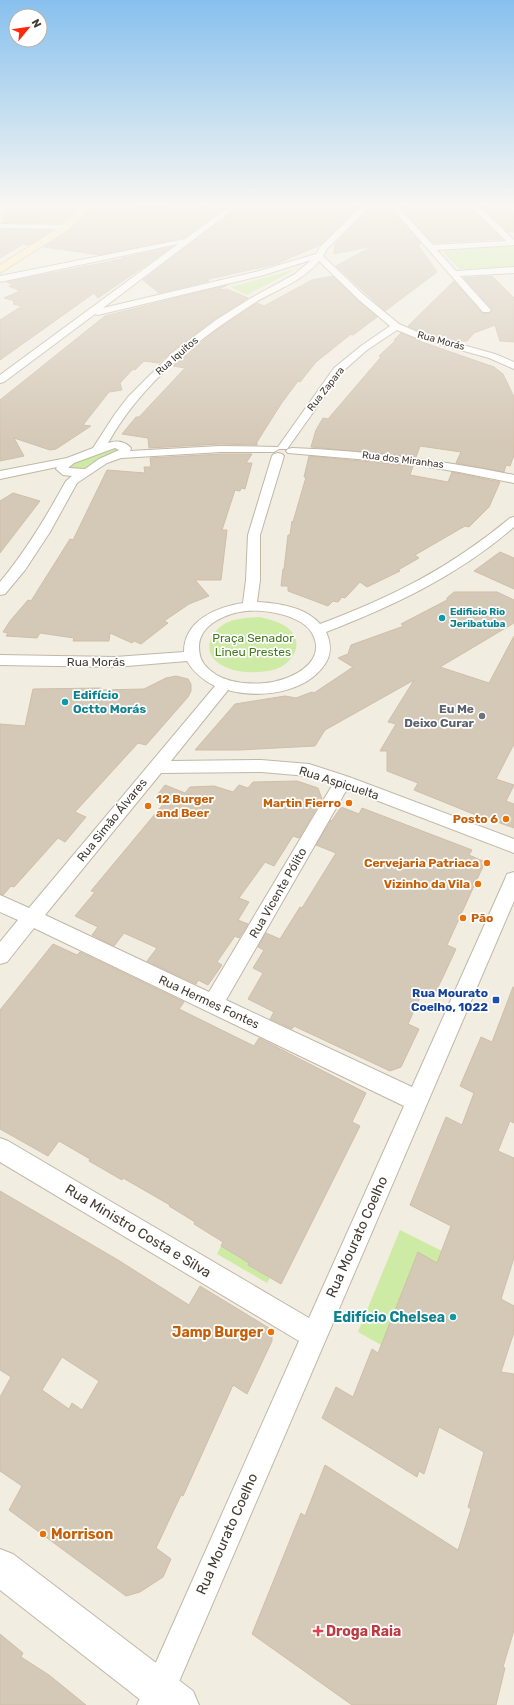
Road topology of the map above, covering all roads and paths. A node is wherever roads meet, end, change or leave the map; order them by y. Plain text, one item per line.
1 (128, 286) edge
2 (208, 286) edge
3 (279, 286) edge
4 (349, 286) edge
5 (464, 286) edge
6 (122, 290) junction
7 (150, 299) junction
8 (486, 310) dead end
9 (89, 315) junction
10 (396, 326) junction
11 (514, 366) edge
12 (0, 380) edge
13 (107, 432) junction
14 (120, 449) junction
15 (98, 451) junction
16 (282, 451) junction
17 (68, 471) junction
18 (0, 475) edge
19 (514, 480) edge
20 (514, 485) edge
21 (514, 521) edge
22 (0, 591) edge
23 (250, 606) junction
24 (317, 630) junction
25 (192, 656) junction
26 (0, 660) edge
27 (224, 684) junction
28 (155, 767) junction
29 (344, 781) junction
30 (514, 846) edge
31 (514, 879) edge
32 (0, 903) edge
33 (31, 918) junction
34 (0, 956) edge
35 (213, 1004) junction
36 (417, 1100) junction
37 (0, 1149) edge
38 (314, 1335) junction
39 (0, 1567) edge
40 (164, 1700) edge

1 - 6 street
2 - 7 street
3 - 13 street, Rua Iquitos
4 - 10 street, Rua Morás
5 - 8 street
6 - 7 street
6 - 9 street
7 - 9 street
9 - 12 street
10 - 11 street, Rua Morás
10 - 16 street, Rua Zapara
13 - 14 street
13 - 15 street, Rua Iquitos
14 - 15 street
14 - 16 street, Rua dos Miranhas
14 - 17 street
15 - 17 street
16 - 19 street, Rua dos Miranhas
16 - 23 street, Rua Zapara
17 - 18 street
17 - 22 street
19 - 20 street
21 - 24 street
23 - 24 street
23 - 25 street
24 - 27 street
25 - 26 street, Rua Morás
25 - 27 street
27 - 28 street, Rua Simão Álvares
28 - 29 street, Rua Aspicuelta
28 - 33 street, Rua Simão Álvares
29 - 30 street, Rua Aspicuelta
29 - 35 street, Rua Vicente Pólito
31 - 36 street, Rua Mourato Coelho
32 - 33 street, Rua Hermes Fontes
33 - 34 street, Rua Simão Álvares
33 - 35 street, Rua Hermes Fontes
35 - 36 street, Rua Hermes Fontes
36 - 38 street, Rua Mourato Coelho
37 - 38 street, Rua Ministro Costa e Silva
38 - 40 street, Rua Mourato Coelho
39 - 40 street

